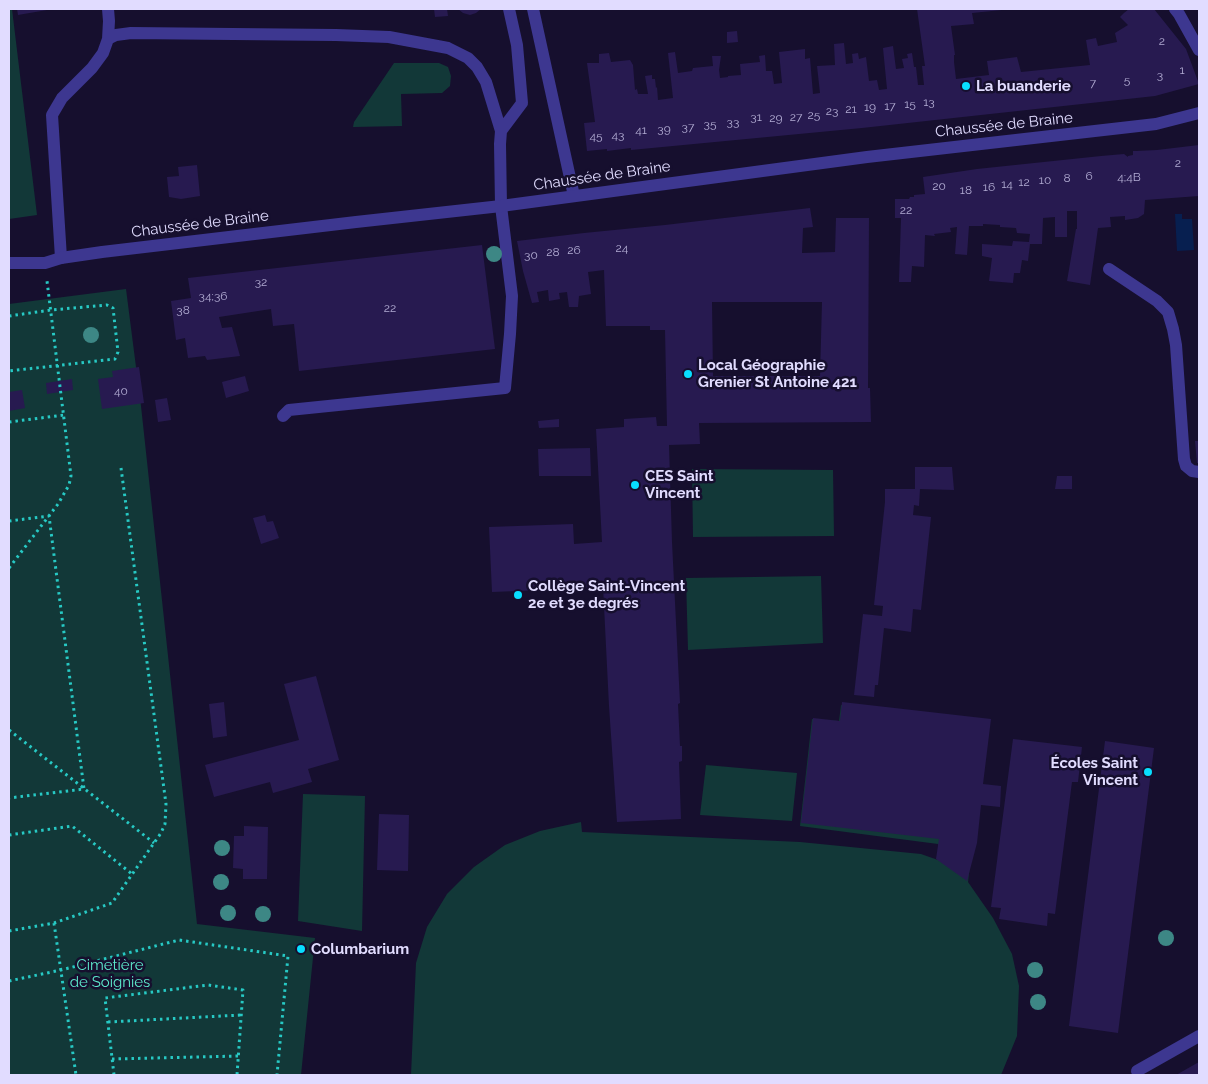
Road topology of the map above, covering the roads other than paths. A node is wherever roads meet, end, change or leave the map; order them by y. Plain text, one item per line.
1 (108, 9) edge
2 (510, 9) edge
3 (533, 9) edge
4 (1175, 9) edge
5 (108, 39) junction
6 (1199, 50) edge
7 (1199, 114) edge
8 (501, 130) junction
9 (574, 196) junction
10 (501, 206) junction
11 (61, 258) junction
12 (9, 264) edge
13 (1109, 269) dead end
14 (283, 416) dead end
15 (1199, 472) edge
16 (1199, 1036) edge
17 (1137, 1071) dead end

1 - 5 street
2 - 8 street
3 - 9 street
4 - 6 street
5 - 8 street
5 - 11 street
7 - 9 street, Chaussée de Braine
8 - 10 street
9 - 10 street, Chaussée de Braine
10 - 11 street, Chaussée de Braine
10 - 14 street
11 - 12 street, Chaussée de Braine
13 - 15 street
16 - 17 street

